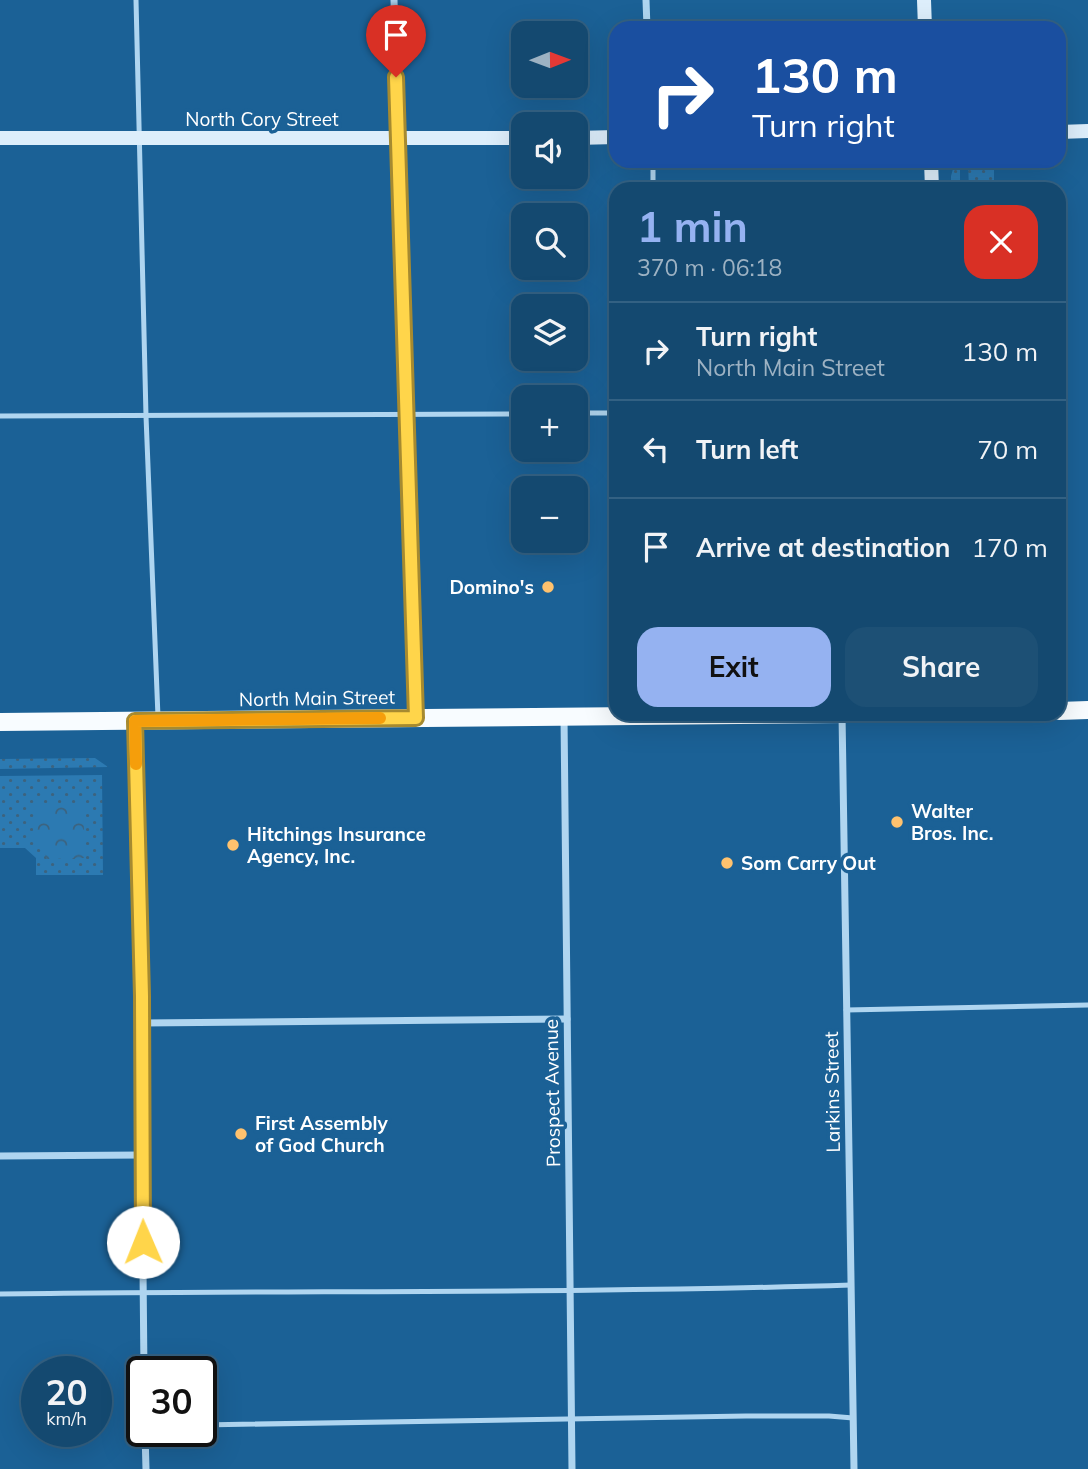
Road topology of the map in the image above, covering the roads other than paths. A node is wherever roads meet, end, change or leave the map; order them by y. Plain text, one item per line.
1 (136, 0) edge
2 (394, 0) edge
3 (646, 0) edge
4 (924, 0) edge
5 (647, 21) edge
6 (925, 21) edge
7 (1088, 131) edge
8 (1066, 132) edge
9 (609, 137) edge
10 (0, 138) edge
11 (140, 138) junction
12 (511, 138) edge
13 (588, 138) edge
14 (398, 139) junction
15 (588, 413) edge
16 (609, 413) edge
17 (511, 414) edge
18 (407, 415) junction
19 (0, 416) edge
20 (146, 416) junction
21 (1088, 710) edge
22 (1066, 711) edge
23 (564, 716) junction
24 (609, 716) edge
25 (416, 718) junction
26 (158, 720) junction
27 (135, 721) junction
28 (843, 721) edge
29 (0, 722) edge
30 (1088, 1005) edge
31 (846, 1010) junction
32 (567, 1019) junction
33 (142, 1023) junction
34 (142, 1155) junction
35 (0, 1156) edge
36 (851, 1285) junction
37 (144, 1292) junction
38 (570, 1292) junction
39 (0, 1294) edge
40 (144, 1356) edge
41 (853, 1418) junction
42 (571, 1419) junction
43 (217, 1425) edge
44 (145, 1447) edge
45 (146, 1469) edge
46 (572, 1469) edge
47 (853, 1469) edge

1 - 11 lane
2 - 14 street
3 - 5 street
4 - 6 street
7 - 8 street
9 - 13 street
10 - 11 street, North Cory Street
11 - 14 street, North Cory Street
11 - 20 lane
12 - 14 street, North Cory Street
14 - 18 street
15 - 16 lane
17 - 18 lane
18 - 20 lane
18 - 25 street
19 - 20 lane
20 - 26 lane
21 - 22 main road
23 - 24 main road, North Main Street
23 - 25 main road, North Main Street
23 - 32 street, Prospect Avenue
25 - 26 main road, North Main Street
26 - 27 main road, North Main Street
27 - 29 main road, North Main Street
27 - 33 street
28 - 31 street, Larkins Street
30 - 31 lane
31 - 36 street, Larkins Street
32 - 33 street
32 - 38 street, Prospect Avenue
33 - 34 street
34 - 35 street
34 - 37 street
36 - 38 lane
36 - 41 street, Larkins Street
37 - 38 lane
37 - 39 lane
37 - 40 street
38 - 42 street, Prospect Avenue
41 - 42 lane
41 - 47 street, Larkins Street
42 - 43 lane
42 - 46 street, Prospect Avenue
44 - 45 street

